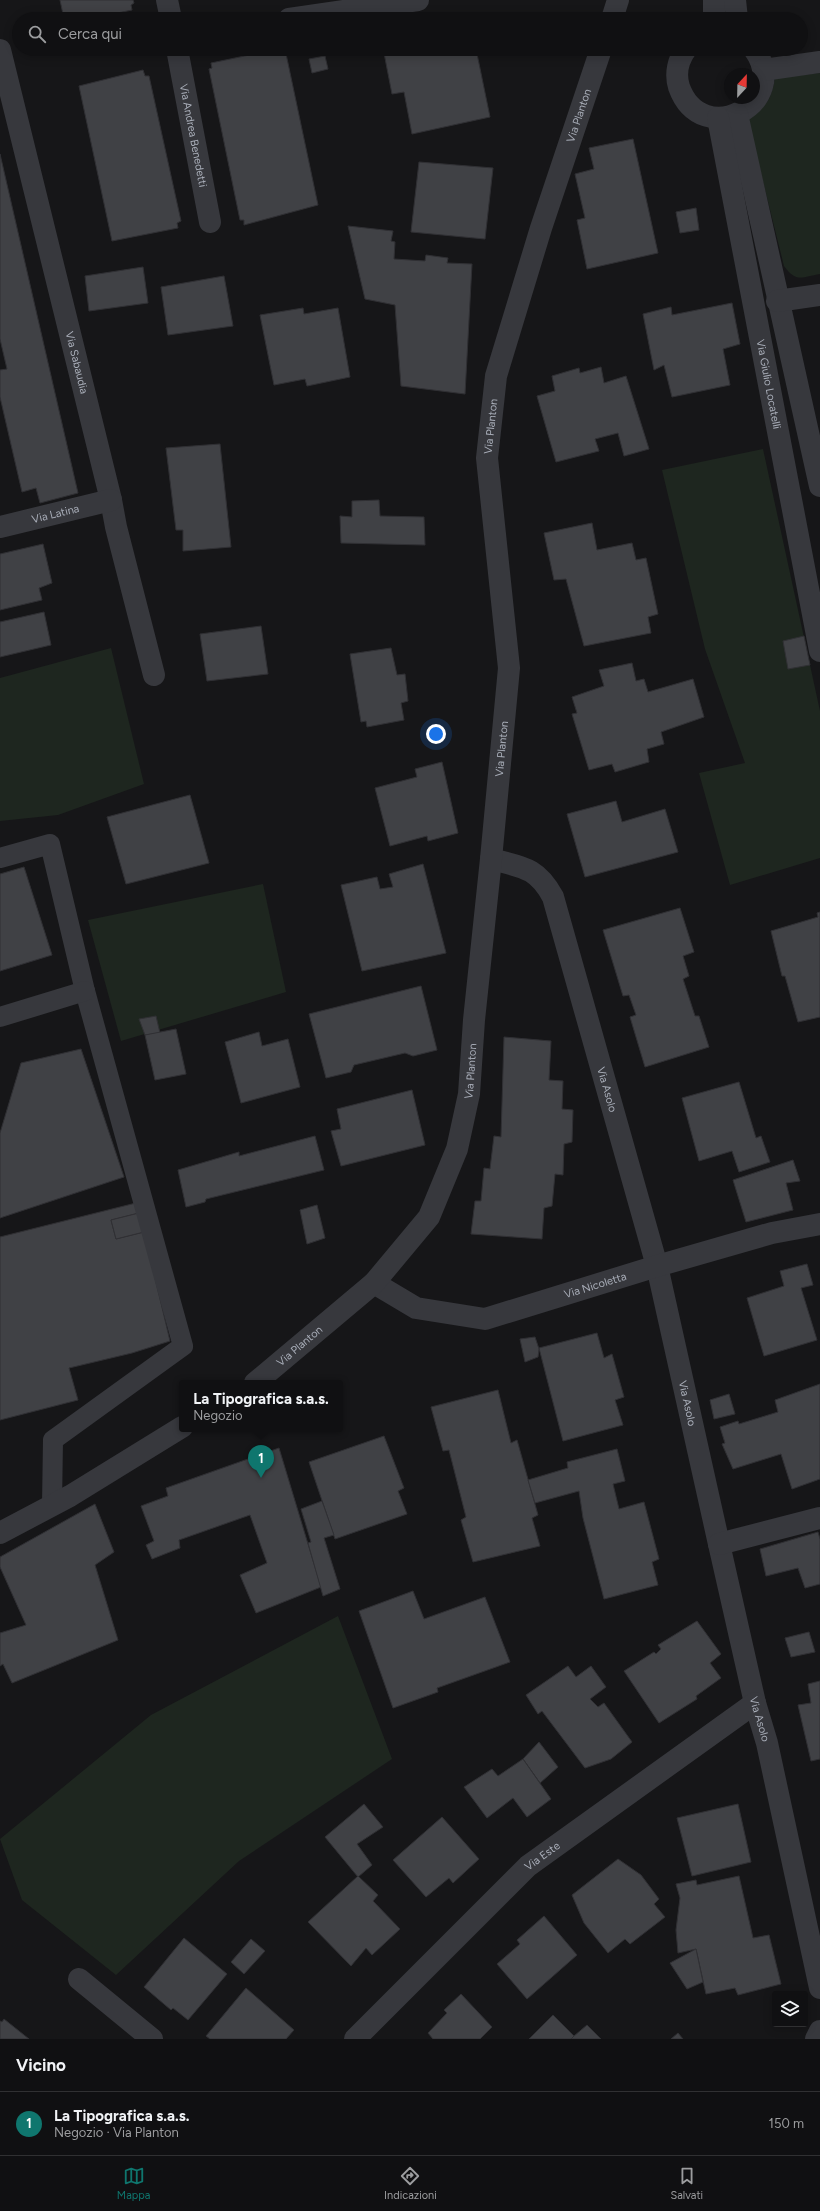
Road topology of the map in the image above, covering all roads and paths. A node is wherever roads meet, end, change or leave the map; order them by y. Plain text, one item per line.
1 (167, 0) edge
2 (418, 0) edge
3 (618, 0) edge
4 (714, 0) edge
5 (735, 0) edge
6 (170, 12) edge
7 (337, 12) edge
8 (614, 12) edge
9 (714, 12) edge
10 (736, 12) edge
11 (0, 50) edge
12 (178, 56) edge
13 (599, 56) edge
14 (681, 56) edge
15 (759, 56) edge
16 (820, 62) edge
17 (763, 70) junction
18 (728, 116) junction
19 (210, 222) dead end
20 (820, 296) edge
21 (777, 301) junction
22 (820, 486) edge
23 (111, 500) junction
24 (0, 527) edge
25 (820, 652) edge
26 (154, 675) dead end
27 (0, 858) edge
28 (492, 859) junction
29 (85, 991) junction
30 (0, 1017) edge
31 (820, 1224) edge
32 (657, 1266) junction
33 (374, 1283) junction
34 (259, 1380) edge
35 (179, 1430) edge
36 (52, 1505) junction
37 (820, 1518) edge
38 (0, 1533) edge
39 (719, 1544) junction
40 (755, 1703) junction
41 (79, 1978) dead end
42 (820, 1988) edge
43 (820, 2031) edge
44 (152, 2039) edge
45 (354, 2039) edge
46 (816, 2039) edge

1 - 6 street
2 - 7 street
3 - 8 street
4 - 9 street
5 - 10 street
11 - 23 street, Via Sabaudia
12 - 19 street, Via Andrea Benedetti
13 - 28 street, Via Planton
14 - 18 street
15 - 17 street
16 - 17 street
17 - 18 street
18 - 21 street
18 - 25 street, Via Giulio Locatelli
20 - 21 street
21 - 22 street
23 - 24 street, Via Latina
23 - 26 street, Via Sabaudia
27 - 29 lane
28 - 32 street, Via Asolo
28 - 33 street, Via Planton
29 - 30 lane
29 - 36 lane
31 - 32 street, Via Nicoletta
32 - 33 street, Via Nicoletta
32 - 39 street, Via Asolo
33 - 34 street, Via Planton
35 - 36 street
36 - 38 street
37 - 39 street
39 - 40 street, Via Asolo
40 - 42 street, Via Asolo
40 - 45 street, Via Este
41 - 44 street
43 - 46 street

